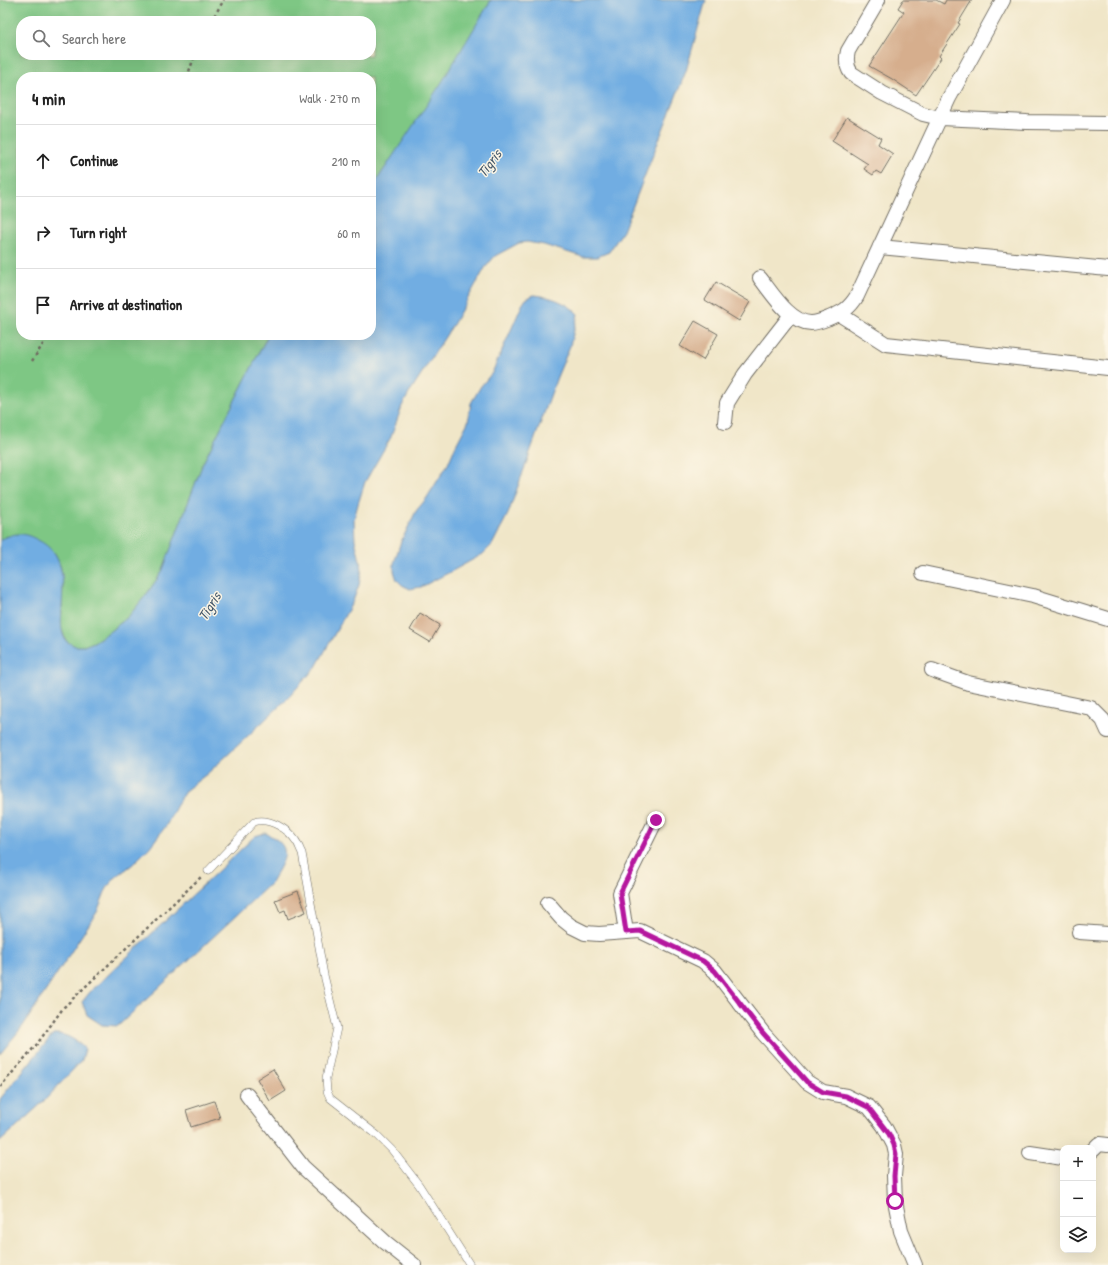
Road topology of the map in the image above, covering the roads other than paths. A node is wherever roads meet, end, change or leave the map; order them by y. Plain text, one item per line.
1 (878, 0) edge
2 (1003, 0) edge
3 (940, 118) junction
4 (1108, 123) edge
5 (880, 247) junction
6 (1108, 270) edge
7 (760, 278) dead end
8 (839, 314) junction
9 (791, 315) junction
10 (1108, 368) edge
11 (725, 422) dead end
12 (923, 573) dead end
13 (1108, 619) edge
14 (932, 670) dead end
15 (1108, 731) edge
16 (656, 820) dead end
17 (208, 871) road end
18 (548, 903) dead end
19 (626, 932) junction
20 (1079, 932) dead end
21 (1108, 934) edge
22 (247, 1095) dead end
23 (1108, 1145) edge
24 (1096, 1147) edge
25 (1030, 1153) dead end
26 (1060, 1158) edge
27 (414, 1265) edge
28 (470, 1265) edge
29 (915, 1265) edge

1 - 3 street
2 - 3 street
3 - 4 street
3 - 5 street
5 - 6 street
5 - 8 street
7 - 9 street
8 - 9 street
8 - 10 street
9 - 11 street
12 - 13 street
14 - 15 street
16 - 19 street
17 - 28 lane
18 - 19 street
19 - 29 street
20 - 21 street
22 - 27 street
23 - 24 street
25 - 26 street

